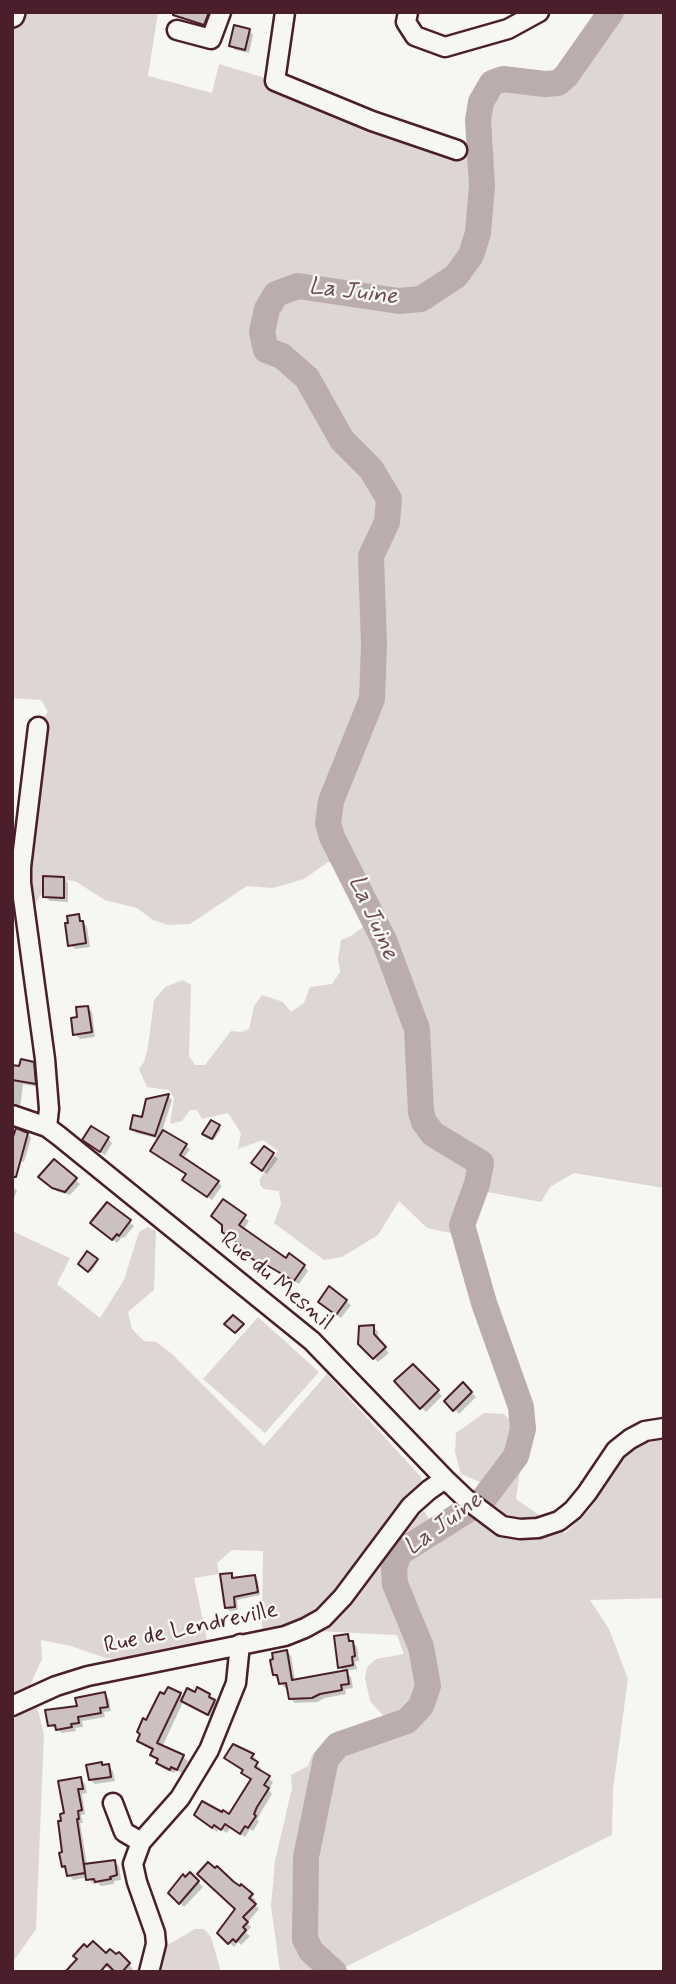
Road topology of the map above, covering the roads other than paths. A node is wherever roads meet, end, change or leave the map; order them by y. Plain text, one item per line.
1 (221, 12) edge
2 (285, 12) edge
3 (408, 12) edge
4 (539, 12) edge
5 (177, 30) dead end
6 (457, 150) dead end
7 (38, 727) dead end
8 (12, 1115) edge
9 (47, 1127) junction
10 (664, 1428) edge
11 (445, 1479) junction
12 (240, 1644) junction
13 (13, 1704) edge
14 (113, 1803) dead end
15 (141, 1842) junction
16 (149, 1972) edge

1 - 5 street
2 - 6 street
3 - 4 street
7 - 9 street
8 - 9 street, Rue du Mesnil
9 - 11 street, Rue du Mesnil
10 - 11 street, Rue du Mesnil
11 - 12 street, Rue de Lendreville
12 - 13 street, Rue de Lendreville
12 - 15 street
14 - 15 street
15 - 16 street

